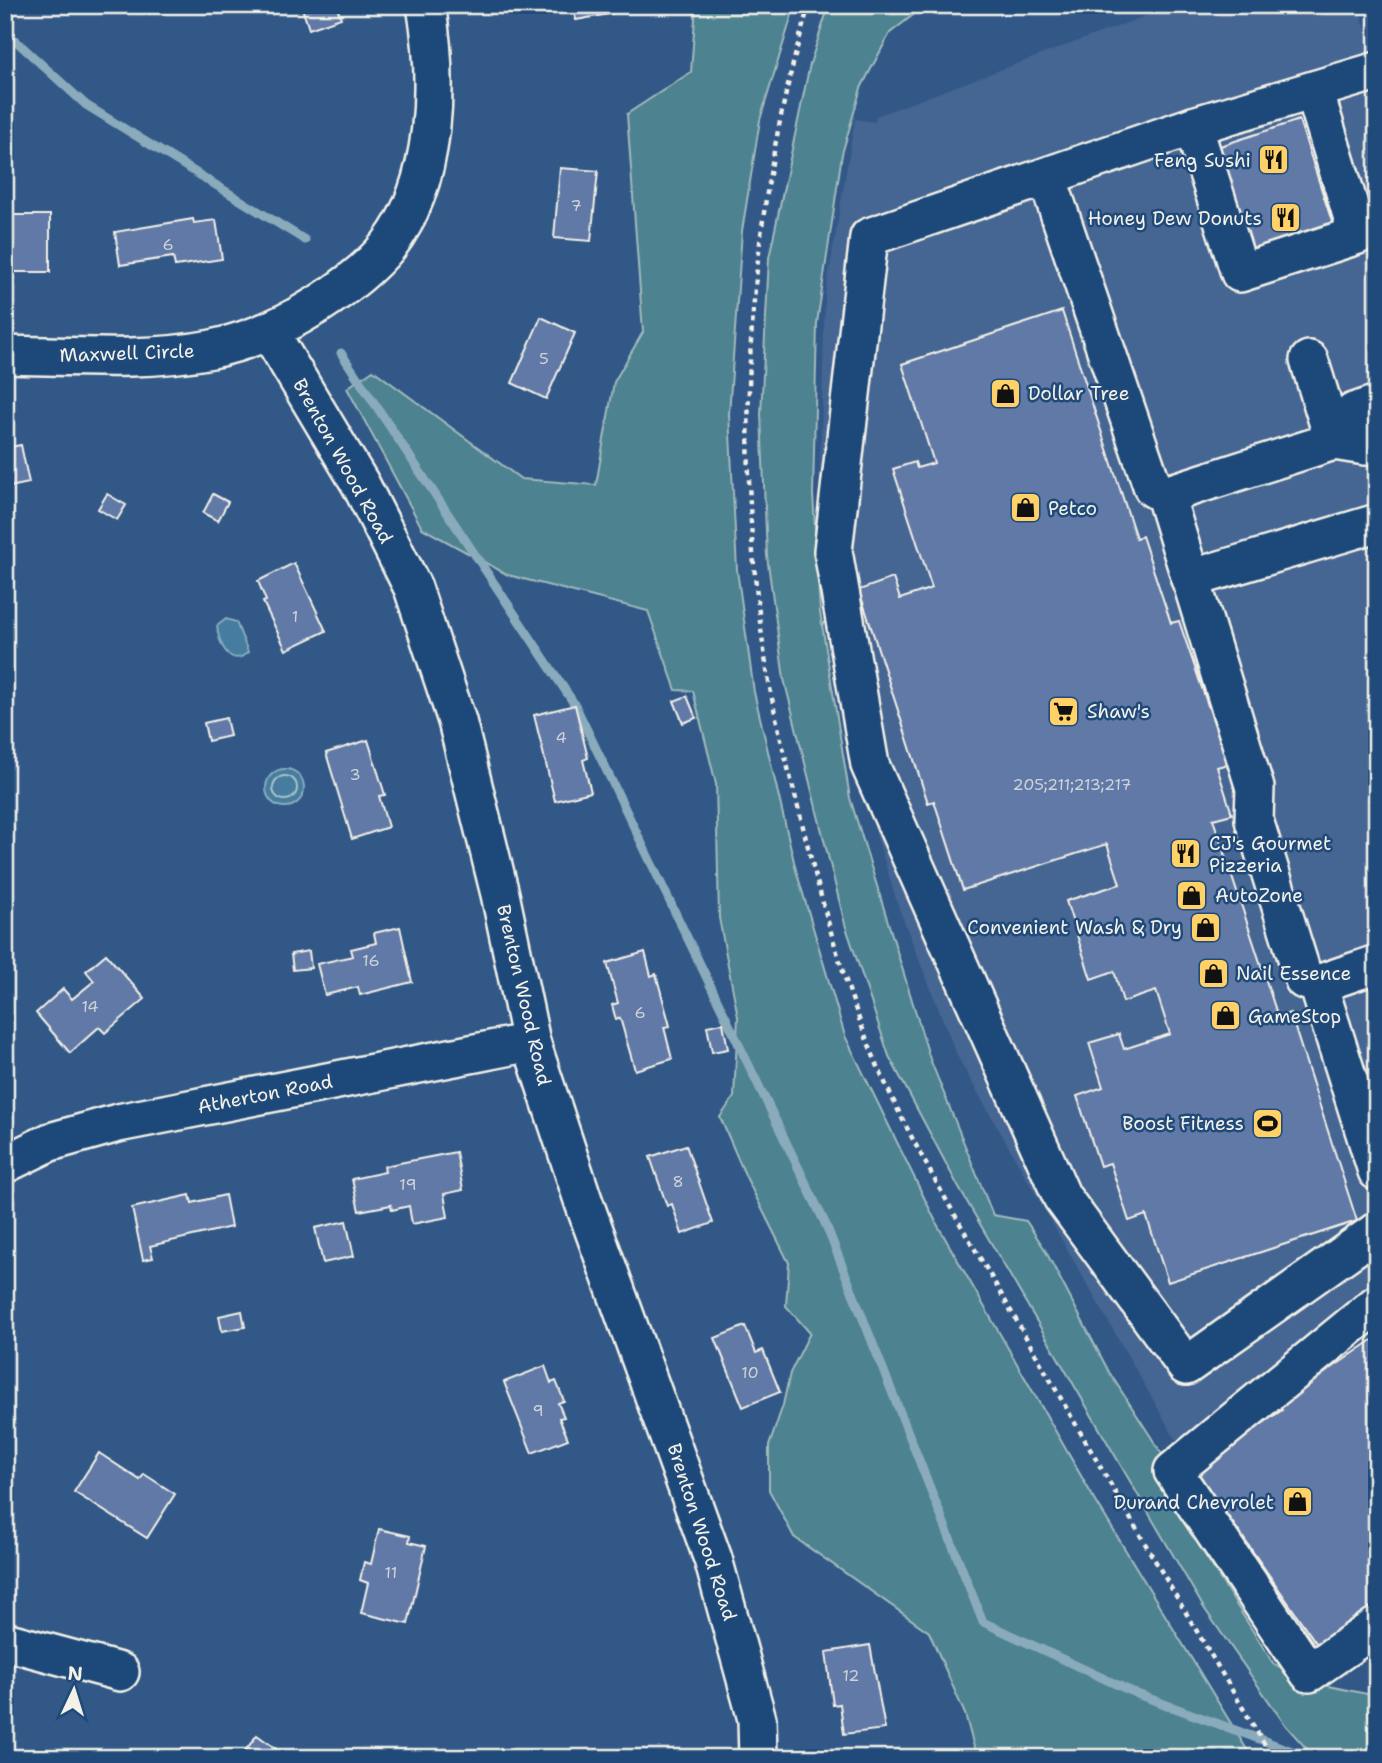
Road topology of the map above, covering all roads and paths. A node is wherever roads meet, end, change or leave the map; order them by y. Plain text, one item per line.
1 (426, 5) edge
2 (1377, 71) edge
3 (1314, 90) junction
4 (1193, 126) junction
5 (1047, 177) junction
6 (269, 331) junction
7 (5, 355) edge
8 (1309, 360) dead end
9 (1377, 404) edge
10 (1334, 441) junction
11 (1377, 443) edge
12 (1165, 495) junction
13 (1377, 523) edge
14 (1191, 579) junction
15 (1377, 964) edge
16 (1318, 984) junction
17 (531, 1042) junction
18 (5, 1164) edge
19 (1377, 1171) edge
20 (1377, 1231) edge
21 (1377, 1304) edge
22 (1377, 1626) edge
23 (5, 1641) edge
24 (1217, 1665) dead end
25 (120, 1672) dead end
26 (758, 1758) edge
27 (1273, 1758) edge

1 - 6 street, Maxwell Circle
2 - 3 street
3 - 4 street
3 - 4 street
4 - 5 street
5 - 12 street
5 - 20 street
6 - 7 street, Maxwell Circle
6 - 17 street, Brenton Wood Road
8 - 10 street
9 - 10 street
10 - 11 street
10 - 12 street
12 - 14 street
13 - 14 street
14 - 16 street
15 - 16 street
16 - 19 street
17 - 18 street, Atherton Road
17 - 26 street, Brenton Wood Road
21 - 22 street
23 - 25 street
24 - 27 path

